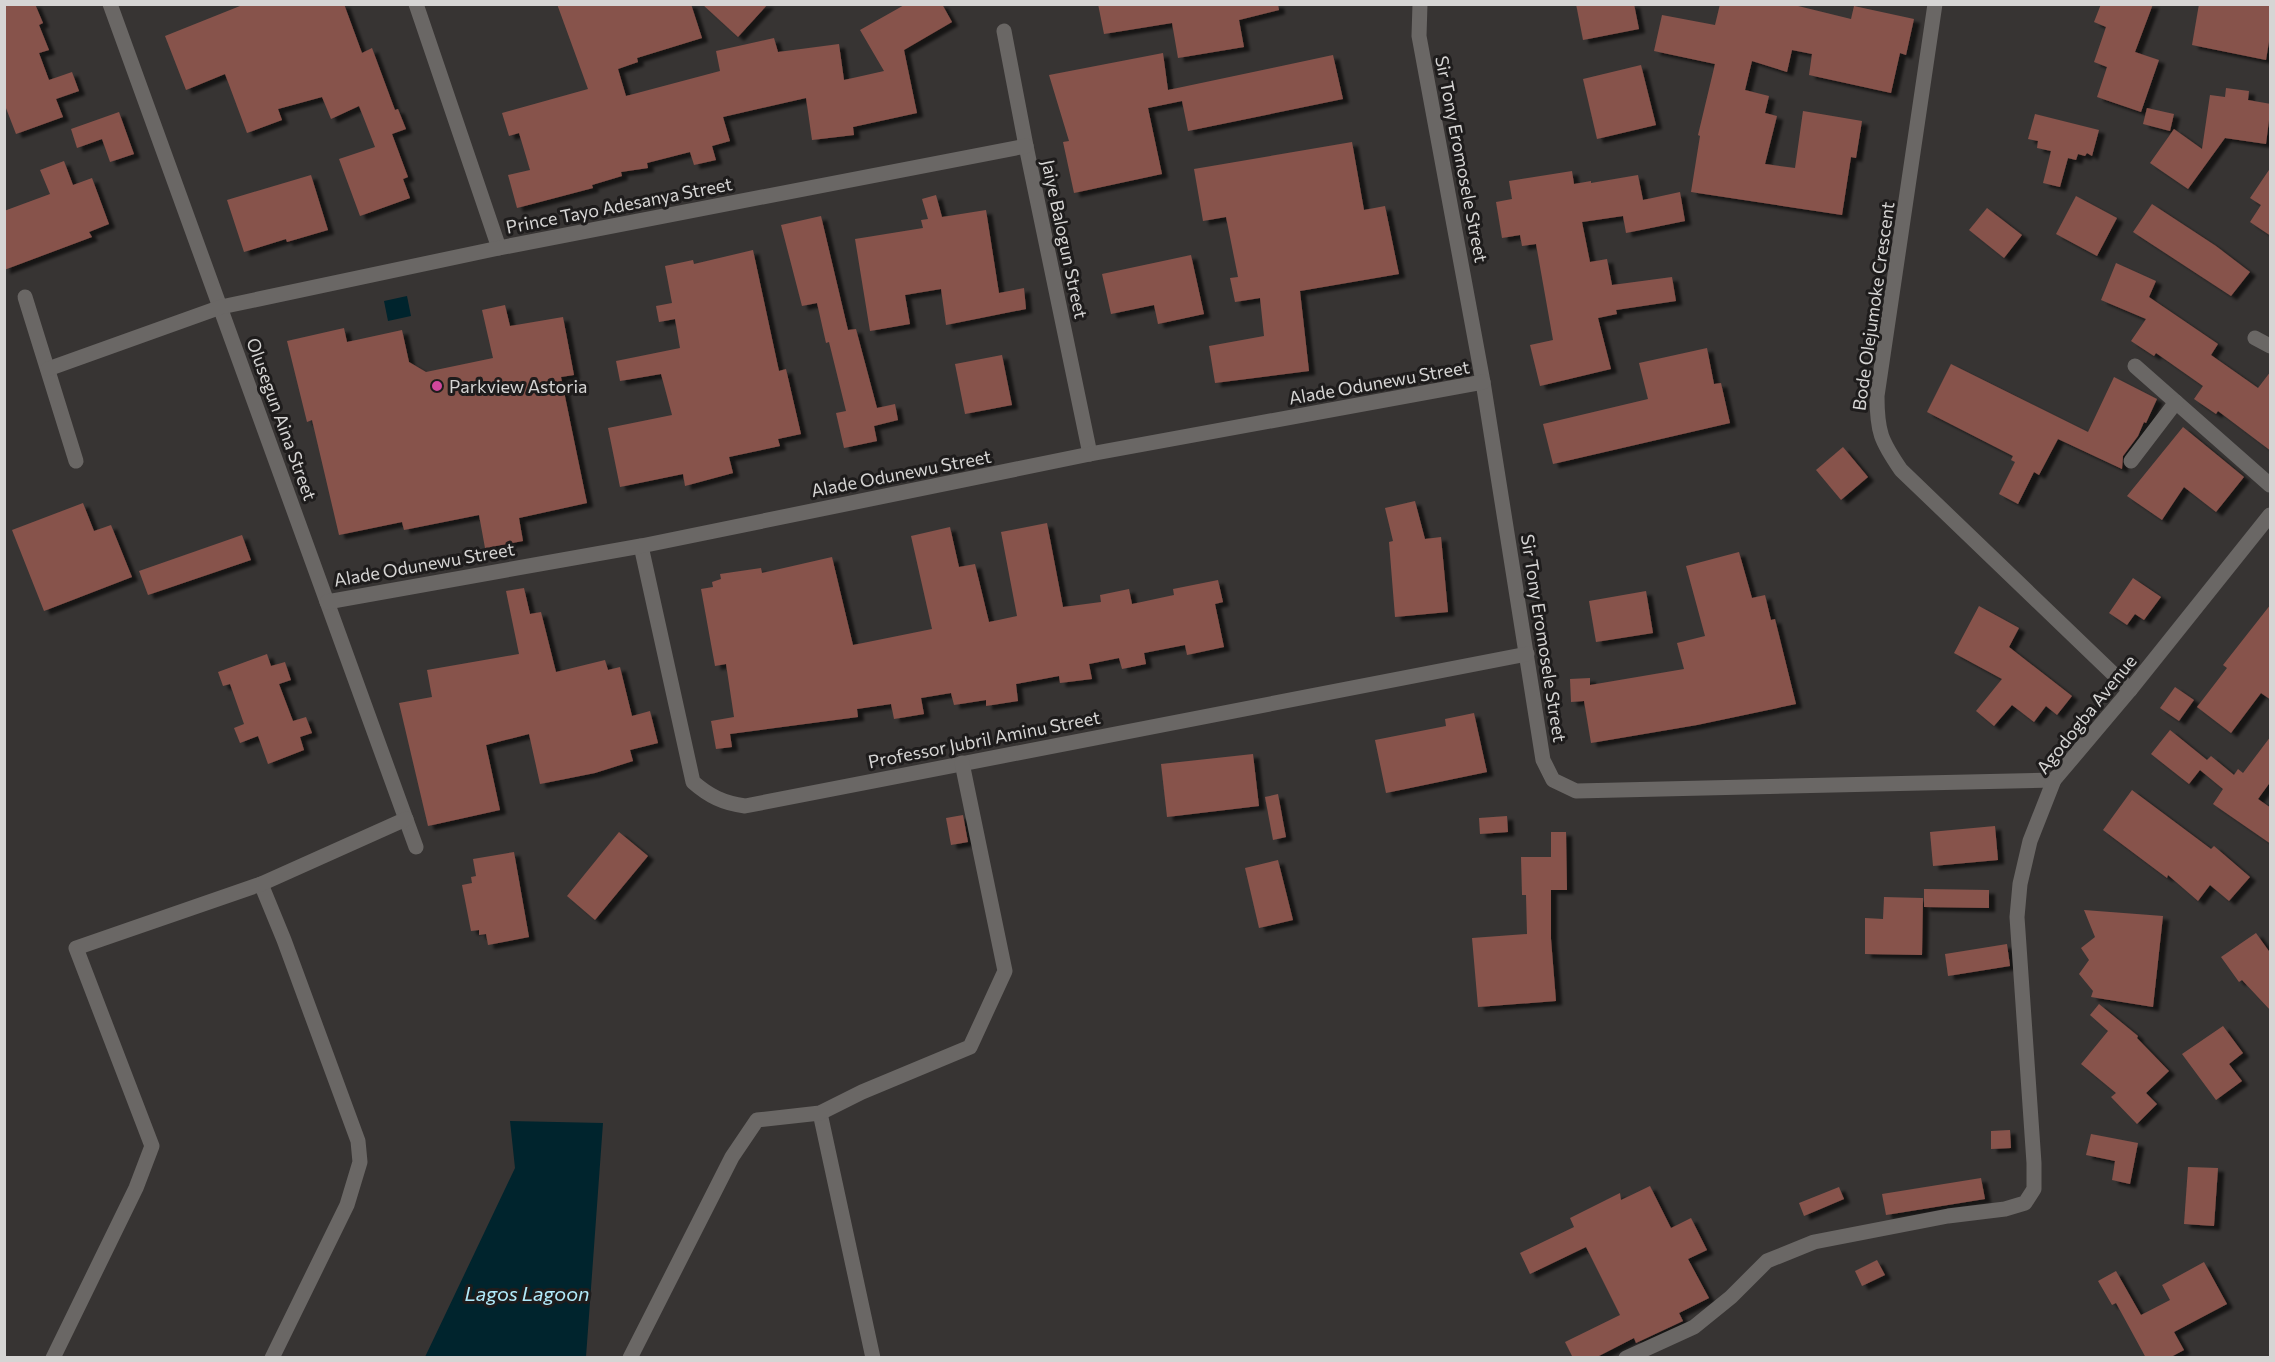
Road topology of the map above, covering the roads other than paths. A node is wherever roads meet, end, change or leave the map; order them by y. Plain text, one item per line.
1 (110, 4) edge
2 (416, 4) edge
3 (1420, 4) edge
4 (1935, 4) edge
5 (1004, 31) dead end
6 (1026, 146) junction
7 (499, 248) junction
8 (25, 297) dead end
9 (221, 307) junction
10 (2255, 338) dead end
11 (2271, 346) edge
12 (2135, 366) dead end
13 (48, 369) junction
14 (1483, 382) junction
15 (2176, 402) junction
16 (1090, 454) junction
17 (76, 461) dead end
18 (2131, 461) dead end
19 (2271, 485) edge
20 (2271, 515) edge
21 (641, 546) junction
22 (327, 602) junction
23 (1527, 654) junction
24 (2130, 690) junction
25 (962, 764) junction
26 (2054, 780) junction
27 (405, 819) junction
28 (416, 847) dead end
29 (261, 884) junction
30 (820, 1113) junction
31 (52, 1358) edge
32 (272, 1358) edge
33 (630, 1358) edge
34 (873, 1358) edge
35 (1626, 1358) edge

1 - 9 street, Olusegun Aina Street
2 - 7 street
3 - 14 street, Sir Tony Eromosele Street
4 - 24 street, Bode Olejumoke Crescent
5 - 6 street, Jaiye Balogun Street
6 - 7 street, Prince Tayo Adesanya Street
6 - 16 street, Jaiye Balogun Street
7 - 9 street, Prince Tayo Adesanya Street
8 - 13 street
9 - 13 street, Prince Tayo Adesanya Street
9 - 22 street, Olusegun Aina Street
10 - 11 street
12 - 15 street
13 - 17 street
14 - 16 street, Alade Odunewu Street
14 - 23 street, Sir Tony Eromosele Street
15 - 18 street
15 - 19 street
16 - 21 street, Alade Odunewu Street
20 - 24 street, Agodogba Avenue
21 - 22 street, Alade Odunewu Street
21 - 25 street, Professor Jubril Aminu Street
22 - 27 street, Olusegun Aina Street
23 - 25 street, Professor Jubril Aminu Street
23 - 26 street, Sir Tony Eromosele Street
24 - 26 street, Agodogba Avenue
25 - 30 street
26 - 35 street, Agodogba Avenue
27 - 28 street, Olusegun Aina Street
27 - 29 street
29 - 31 street
29 - 32 street
30 - 33 street
30 - 34 street

